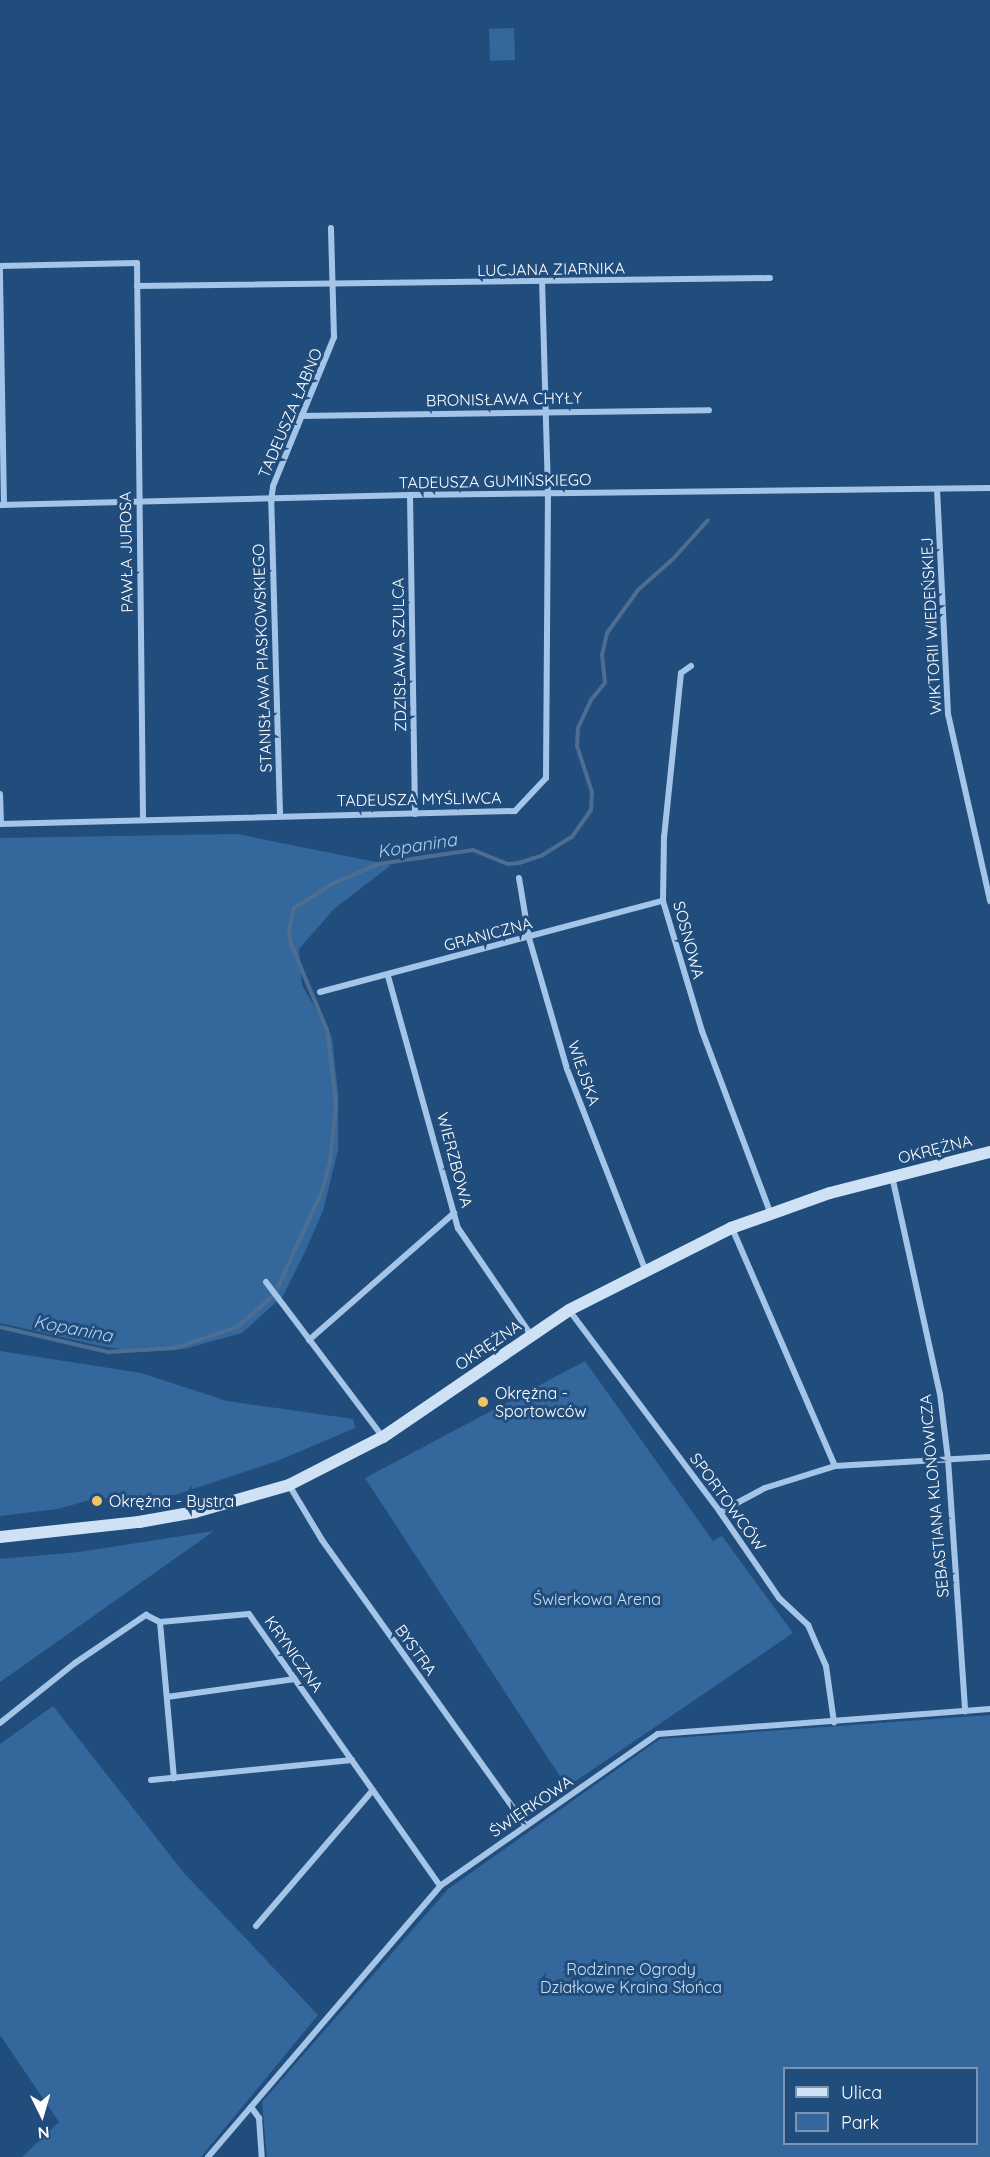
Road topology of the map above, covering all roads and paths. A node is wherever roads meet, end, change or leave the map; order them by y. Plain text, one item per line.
1 (332, 228) dead end
2 (770, 278) dead end
3 (542, 283) junction
4 (333, 285) junction
5 (137, 286) junction
6 (709, 410) dead end
7 (546, 412) junction
8 (300, 416) junction
9 (990, 488) edge
10 (938, 489) junction
11 (548, 493) junction
12 (410, 495) junction
13 (271, 501) junction
14 (138, 504) junction
15 (2, 505) edge
16 (691, 666) dead end
17 (0, 794) edge
18 (280, 814) junction
19 (415, 814) junction
20 (143, 817) junction
21 (0, 824) edge
22 (519, 878) dead end
23 (663, 901) junction
24 (990, 901) edge
25 (529, 938) junction
26 (388, 976) junction
27 (320, 992) dead end
28 (990, 1152) edge
29 (892, 1176) junction
30 (770, 1212) junction
31 (454, 1213) junction
32 (731, 1228) junction
33 (645, 1269) junction
34 (266, 1282) dead end
35 (569, 1310) junction
36 (531, 1335) junction
37 (309, 1340) junction
38 (383, 1437) junction
39 (990, 1457) edge
40 (948, 1459) junction
41 (835, 1466) junction
42 (289, 1485) junction
43 (720, 1512) junction
44 (0, 1537) edge
45 (160, 1622) junction
46 (295, 1679) junction
47 (167, 1697) junction
48 (990, 1709) edge
49 (964, 1711) junction
50 (834, 1722) junction
51 (0, 1723) edge
52 (352, 1760) junction
53 (174, 1778) junction
54 (152, 1780) dead end
55 (373, 1790) junction
56 (526, 1826) junction
57 (440, 1886) junction
58 (256, 1926) dead end
59 (251, 2107) junction
60 (208, 2157) edge
61 (262, 2157) edge

1 - 4 street, TADEUSZA ŁABNO
2 - 3 street, LUCJANA ZIARNIKA
3 - 4 street, LUCJANA ZIARNIKA
3 - 7 street, TADEUSZA MYŚLIWCA
4 - 5 street, LUCJANA ZIARNIKA
4 - 8 street, TADEUSZA ŁABNO
5 - 14 street, PAWŁA JUROSA
5 - 15 street, PAWŁA JUROSA
6 - 7 street, BRONISŁAWA CHYŁY
7 - 8 street, BRONISŁAWA CHYŁY
7 - 11 street, TADEUSZA MYŚLIWCA
8 - 13 street, TADEUSZA ŁABNO
9 - 10 street, TADEUSZA GUMIŃSKIEGO
10 - 11 street, TADEUSZA GUMIŃSKIEGO
10 - 24 street, WIKTORII WIEDEŃSKIEJ
11 - 12 street, TADEUSZA GUMIŃSKIEGO
11 - 19 street, TADEUSZA MYŚLIWCA
12 - 13 street, TADEUSZA GUMIŃSKIEGO
12 - 19 street, ZDZISŁAWA SZULCA
13 - 14 street, TADEUSZA GUMIŃSKIEGO
13 - 18 street, STANISŁAWA PIASKOWSKIEGO
14 - 15 street, TADEUSZA GUMIŃSKIEGO
14 - 20 street, PAWŁA JUROSA
16 - 23 street, SOSNOWA
17 - 21 street
18 - 19 street, TADEUSZA MYŚLIWCA
18 - 20 street, TADEUSZA MYŚLIWCA
20 - 21 street, TADEUSZA MYŚLIWCA
22 - 25 street, WIEJSKA
23 - 25 street, GRANICZNA
23 - 30 street, SOSNOWA
25 - 26 street, GRANICZNA
25 - 33 street, WIEJSKA
26 - 27 street, GRANICZNA
26 - 31 street, WIERZBOWA
28 - 29 street, OKRĘŻNA
29 - 30 street, OKRĘŻNA
29 - 40 street, SEBASTIANA KLONOWICZA
30 - 32 street, OKRĘŻNA
31 - 36 street, WIERZBOWA
31 - 37 street
32 - 33 street, OKRĘŻNA
32 - 41 street
33 - 35 street, OKRĘŻNA
34 - 37 street
35 - 36 street, OKRĘŻNA
35 - 43 street, SPORTOWCÓW
36 - 38 street, OKRĘŻNA
37 - 38 street
38 - 42 street, OKRĘŻNA
39 - 40 street
40 - 41 street
40 - 49 street, SEBASTIANA KLONOWICZA
41 - 43 street
42 - 44 street, OKRĘŻNA
42 - 56 street, BYSTRA
43 - 50 street, SPORTOWCÓW
45 - 46 street, KRYNICZNA
45 - 47 street
45 - 51 street, KRYNICZNA
46 - 47 street
46 - 52 street, KRYNICZNA
47 - 53 street
48 - 49 street, ŚWIERKOWA
49 - 50 street, ŚWIERKOWA
50 - 56 street, ŚWIERKOWA
52 - 53 street
52 - 55 street, KRYNICZNA
53 - 54 street
55 - 57 street, KRYNICZNA
55 - 58 street
56 - 57 street, ŚWIERKOWA
57 - 59 street, ŚWIERKOWA
59 - 60 street, ŚWIERKOWA
59 - 61 street

